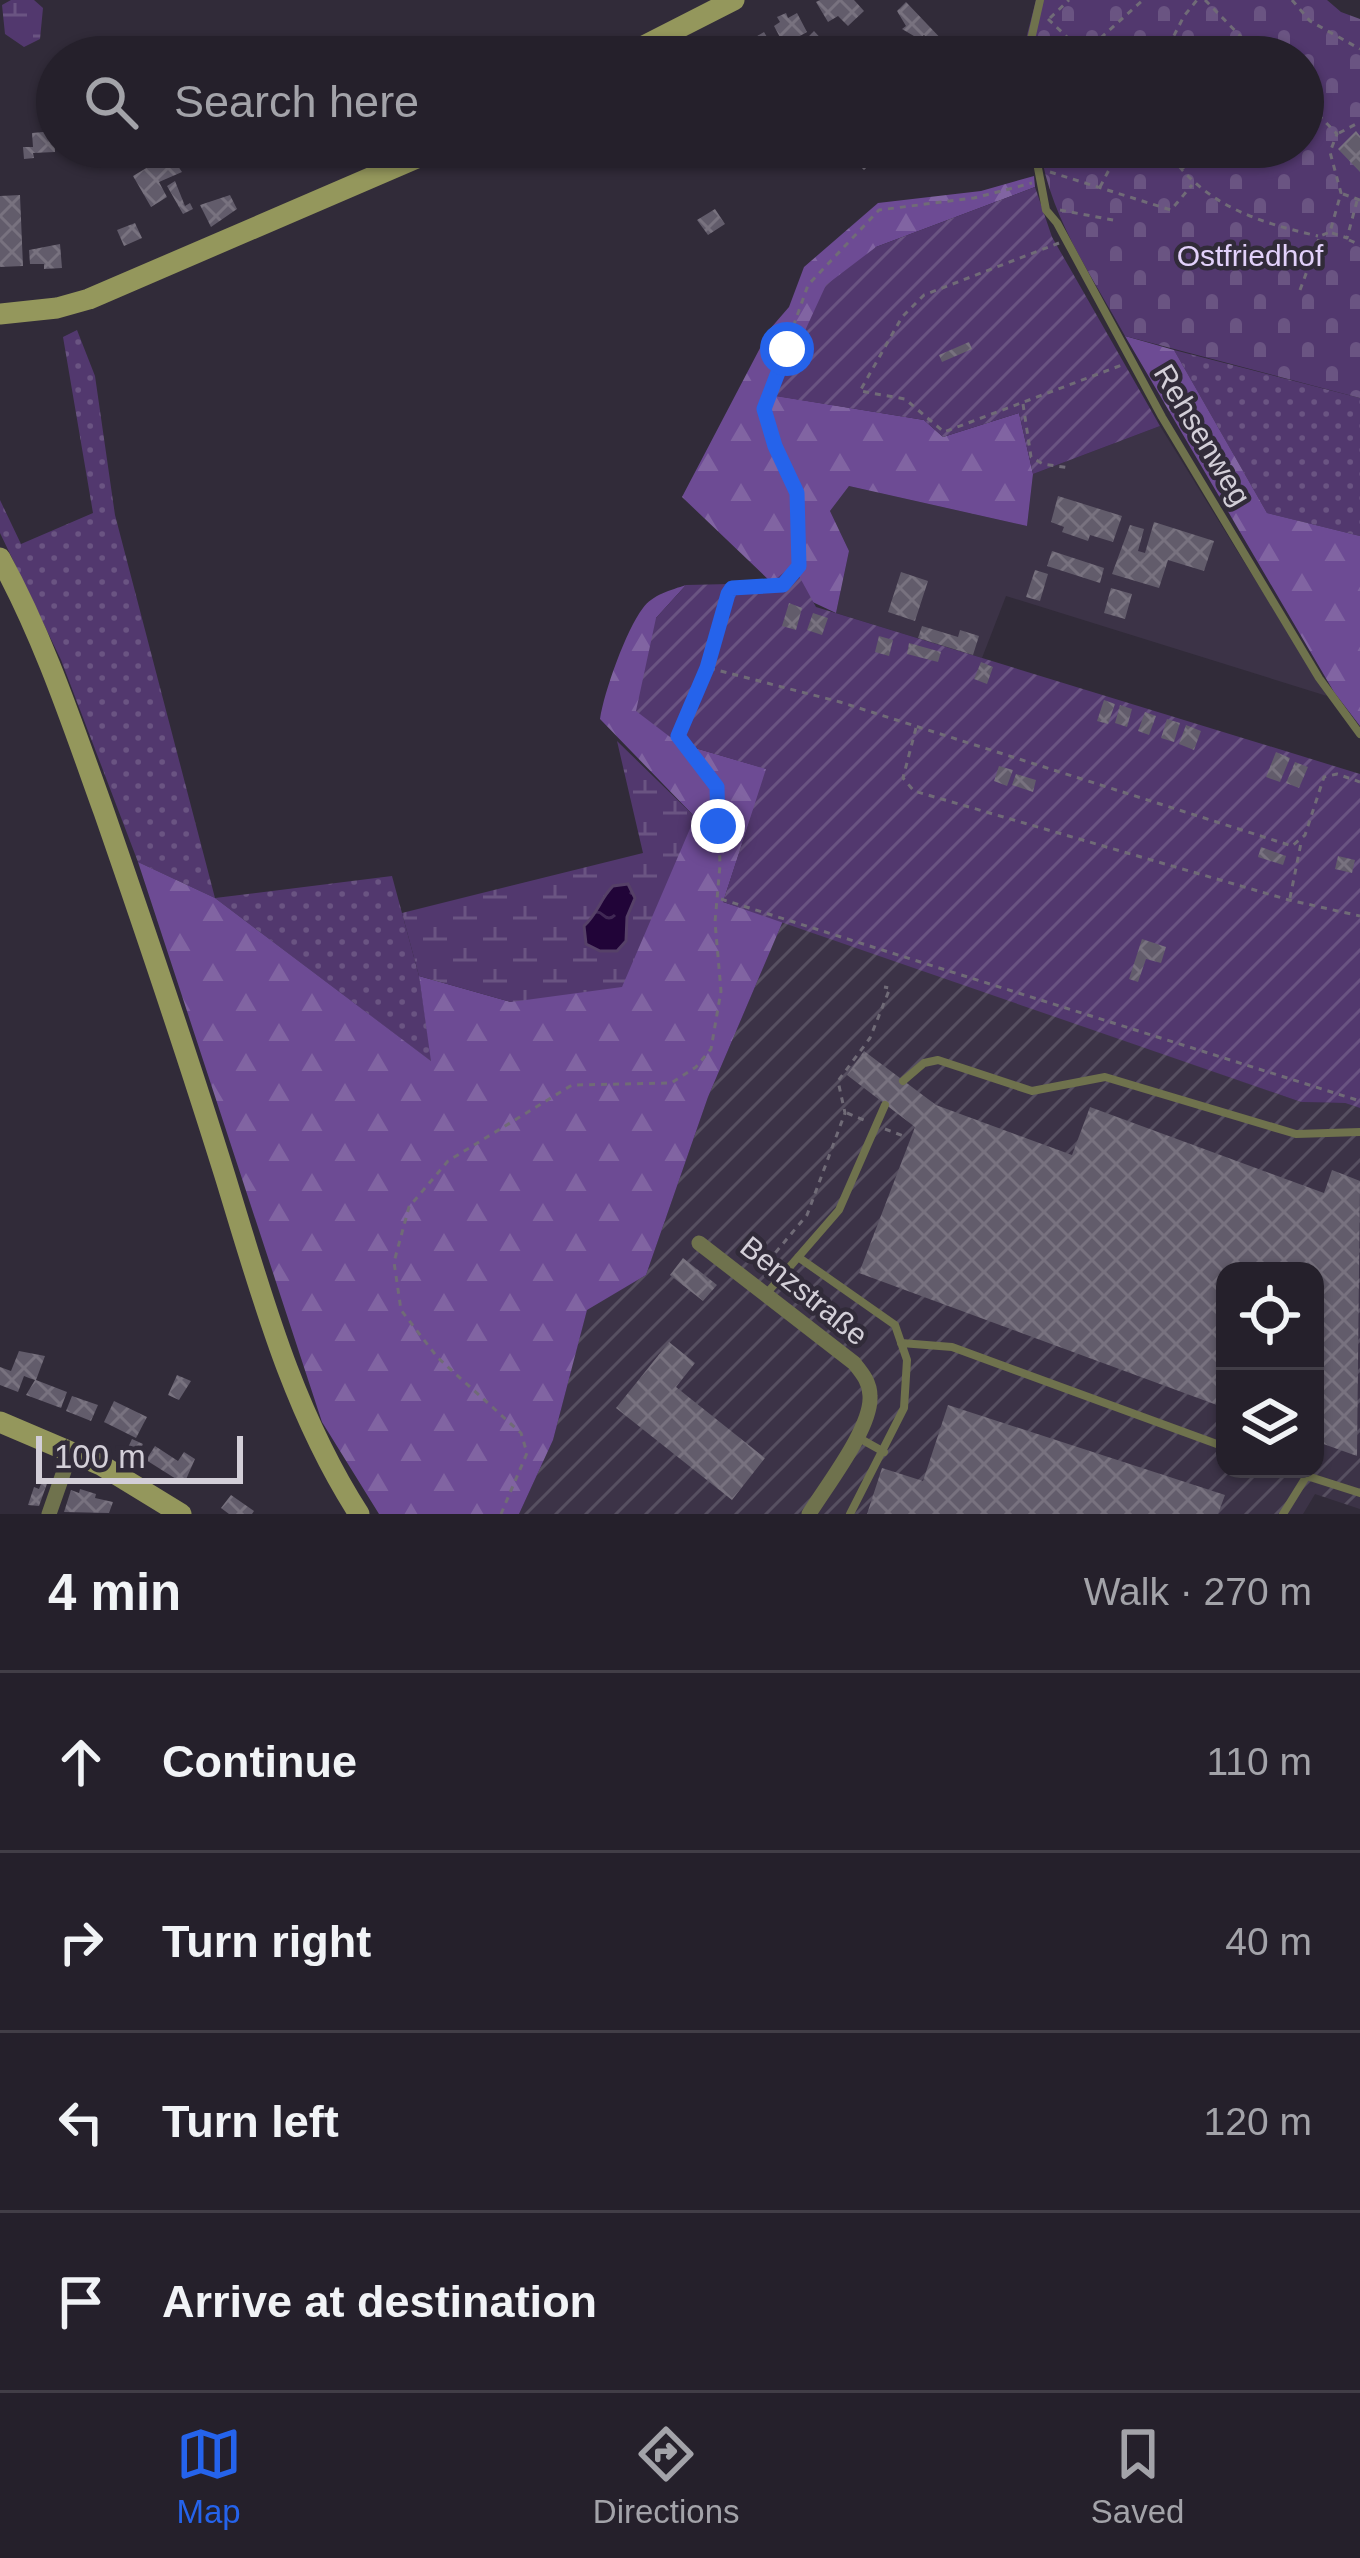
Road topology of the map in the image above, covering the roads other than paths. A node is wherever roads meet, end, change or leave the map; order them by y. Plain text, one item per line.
1 (734, 0) edge
2 (1040, 0) edge
3 (663, 36) edge
4 (1031, 36) edge
5 (393, 168) edge
6 (1037, 168) edge
7 (0, 314) edge
8 (0, 559) edge
9 (1360, 734) edge
10 (903, 1081) dead end
11 (885, 1105) dead end
12 (1360, 1132) edge
13 (700, 1243) dead end
14 (798, 1257) junction
15 (766, 1294) junction
16 (901, 1343) junction
17 (0, 1422) edge
18 (856, 1437) junction
19 (1216, 1444) edge
20 (71, 1451) junction
21 (884, 1452) junction
22 (1305, 1478) edge
23 (1309, 1478) edge
24 (1360, 1493) edge
25 (49, 1514) edge
26 (181, 1514) edge
27 (359, 1514) edge
28 (808, 1514) edge
29 (850, 1514) edge
30 (1283, 1514) edge

1 - 3 main road
2 - 4 lane
5 - 7 main road
6 - 9 lane, Rehsenweg
8 - 27 main road
10 - 12 lane
11 - 14 lane
13 - 15 street, Benzstraße
14 - 15 lane
14 - 16 lane
15 - 18 street, Benzstraße
16 - 19 lane
16 - 21 lane
17 - 20 main road
18 - 21 lane
18 - 28 street, Benzstraße
20 - 25 street
20 - 26 main road
21 - 29 lane
22 - 30 lane
23 - 24 lane

